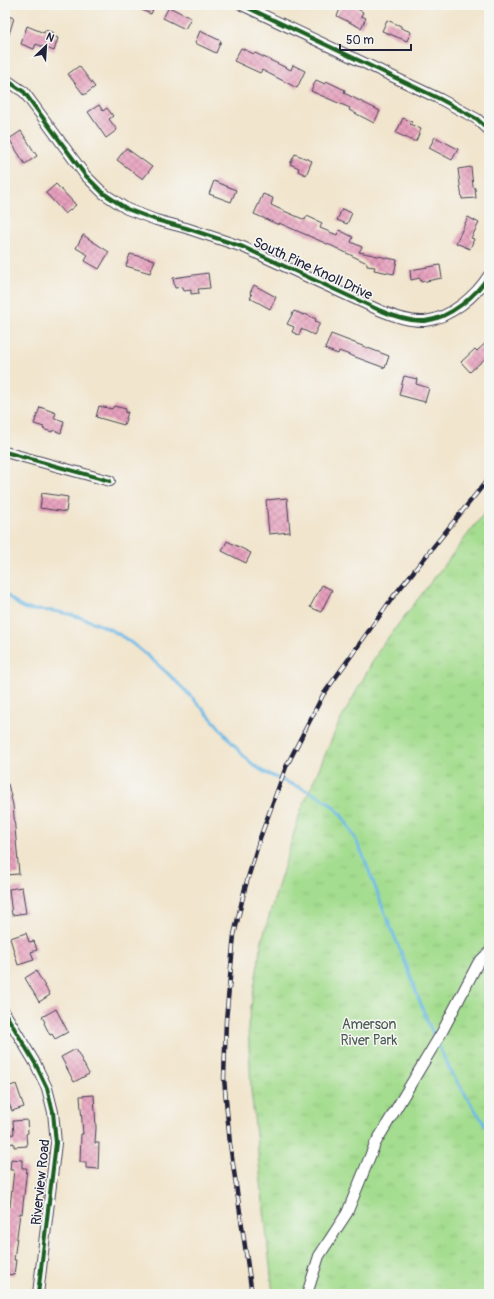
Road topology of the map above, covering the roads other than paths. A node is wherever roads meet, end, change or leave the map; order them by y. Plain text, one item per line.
1 (242, 5) edge
2 (5, 79) edge
3 (489, 130) edge
4 (489, 275) edge
5 (5, 452) edge
6 (110, 481) dead end
7 (489, 952) edge
8 (5, 1012) edge
9 (38, 1294) edge
10 (307, 1294) edge

1 - 3 street
2 - 4 street, South Pine Knoll Drive
5 - 6 street
7 - 10 street
8 - 9 street, Riverview Road

